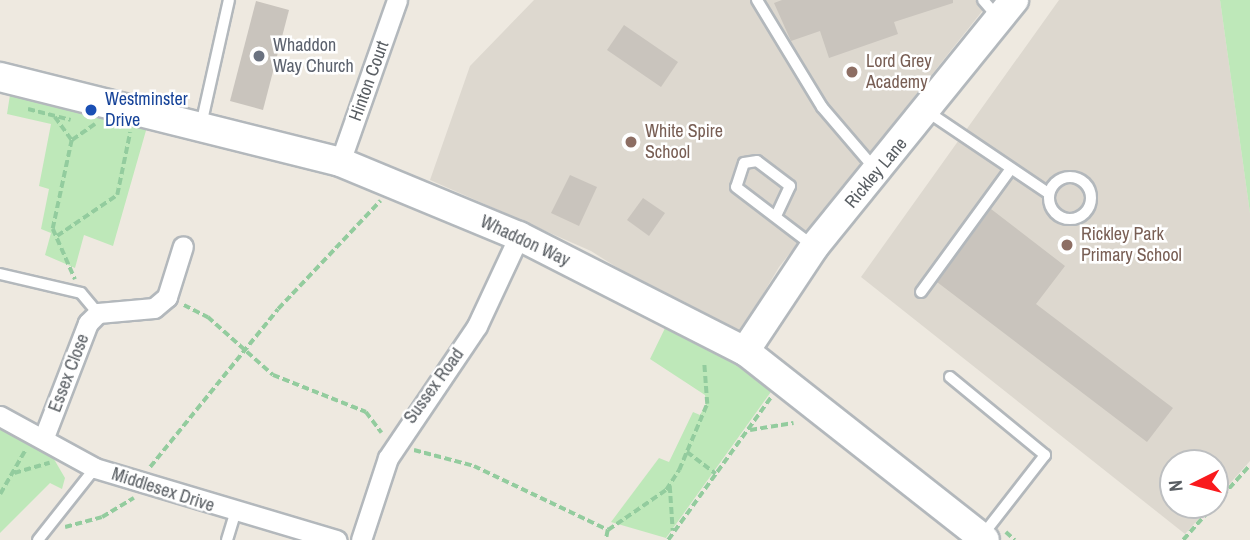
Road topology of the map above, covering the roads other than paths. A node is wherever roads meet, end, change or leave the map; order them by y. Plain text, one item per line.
1 (229, 0) edge
2 (397, 0) edge
3 (757, 0) edge
4 (999, 6) edge
5 (0, 77) edge
6 (928, 111) junction
7 (201, 126) junction
8 (340, 162) junction
9 (1010, 170) junction
10 (878, 172) junction
11 (1048, 193) junction
12 (776, 216) junction
13 (519, 236) junction
14 (183, 246) dead end
15 (814, 247) junction
16 (0, 274) edge
17 (921, 292) dead end
18 (98, 313) junction
19 (745, 351) junction
20 (950, 377) dead end
21 (0, 416) edge
22 (39, 435) junction
23 (94, 468) junction
24 (235, 513) junction
25 (983, 538) edge
26 (38, 540) edge
27 (227, 540) edge
28 (336, 540) edge
29 (361, 540) edge

1 - 7 lane
2 - 8 street, Hinton Court
3 - 10 lane
4 - 6 street, Rickley Lane
5 - 7 street, Whaddon Way
6 - 9 lane
6 - 10 street, Rickley Lane
7 - 8 street, Whaddon Way
8 - 13 street, Whaddon Way
9 - 11 lane
9 - 17 lane
10 - 15 street, Rickley Lane
11 - 11 lane
12 - 12 lane
12 - 15 lane
13 - 19 street, Whaddon Way
13 - 29 street, Sussex Road
14 - 18 street, Essex Close
15 - 19 street, Rickley Lane
16 - 18 lane
18 - 22 street, Essex Close
19 - 25 street, Whaddon Way
20 - 25 lane
21 - 22 street, Middlesex Drive
22 - 23 street, Middlesex Drive
23 - 24 street, Middlesex Drive
23 - 26 lane
24 - 27 lane
24 - 28 street, Middlesex Drive

